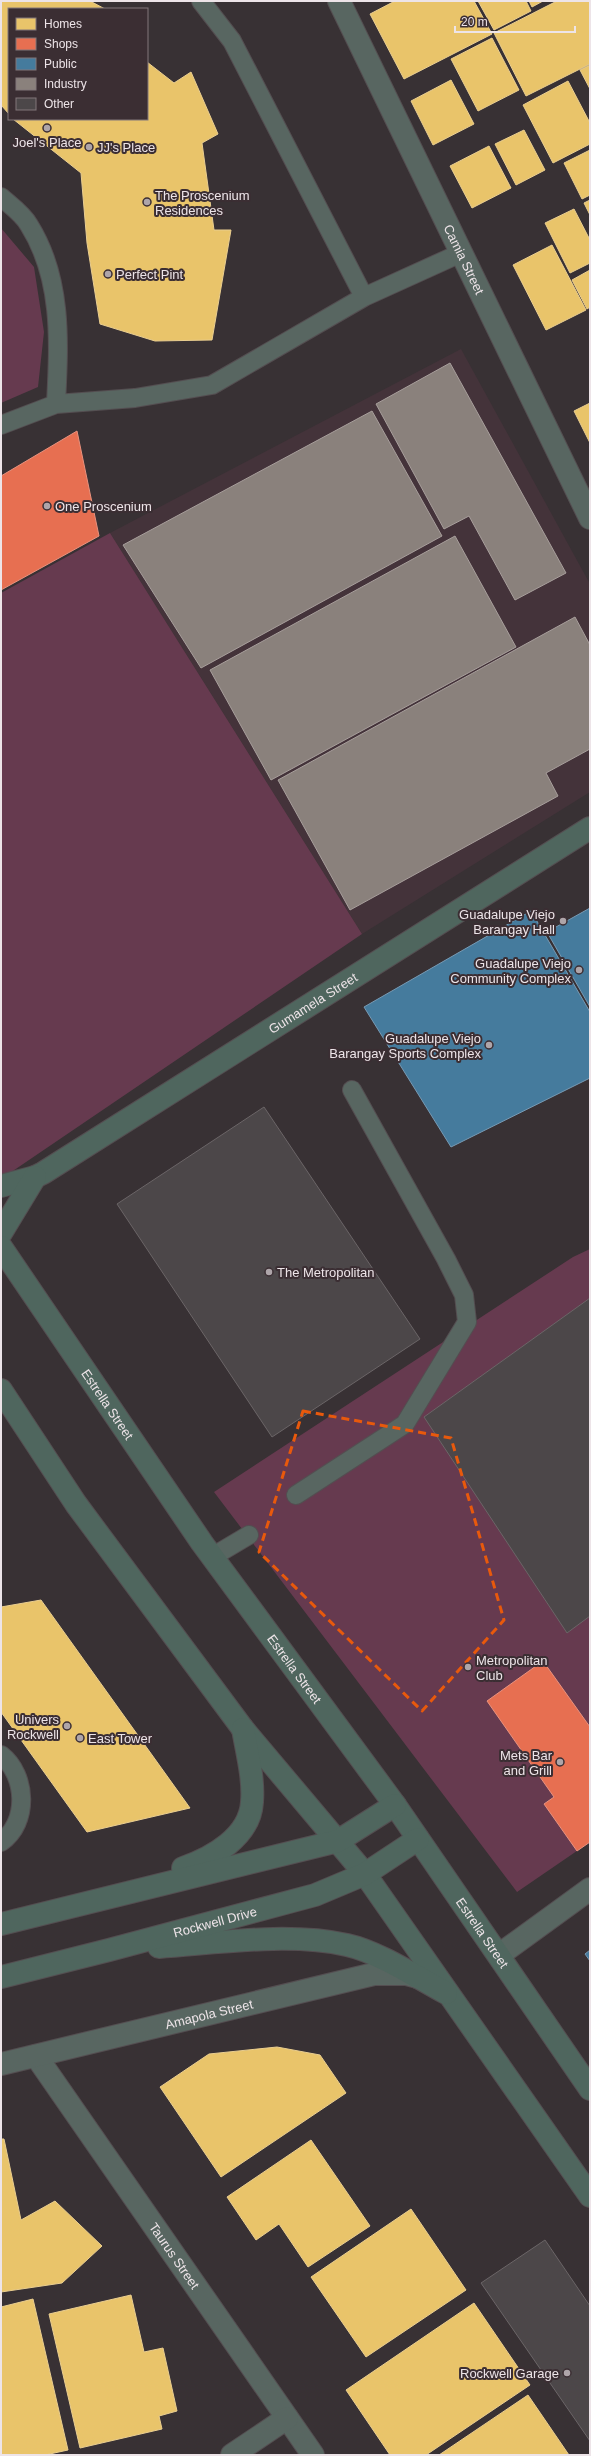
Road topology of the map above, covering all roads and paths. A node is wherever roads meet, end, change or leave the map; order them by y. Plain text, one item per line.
1 (201, 1) edge
2 (339, 1) edge
3 (1, 197) edge
4 (461, 253) junction
5 (364, 297) junction
6 (56, 404) junction
7 (1, 425) edge
8 (590, 518) edge
9 (590, 828) edge
10 (352, 1090) dead end
11 (35, 1177) junction
12 (1, 1186) edge
13 (1, 1233) edge
14 (1, 1247) edge
15 (1, 1390) edge
16 (296, 1495) dead end
17 (249, 1535) dead end
18 (212, 1557) junction
19 (243, 1729) junction
20 (1, 1755) edge
21 (395, 1805) junction
22 (418, 1839) junction
23 (338, 1841) junction
24 (1, 1842) edge
25 (365, 1874) junction
26 (590, 1889) edge
27 (103, 1900) junction
28 (1, 1924) edge
29 (109, 1950) junction
30 (499, 1955) junction
31 (1, 1977) edge
32 (417, 1977) junction
33 (450, 1996) junction
34 (36, 2056) junction
35 (1, 2064) edge
36 (590, 2089) edge
37 (590, 2196) edge
38 (287, 2418) junction
39 (232, 2455) edge
40 (313, 2455) edge

1 - 5 lane
2 - 4 street, Camia Street
3 - 6 lane
4 - 5 lane
4 - 8 street, Camia Street
5 - 6 lane
6 - 7 lane
9 - 11 main road, Gumamela Street
10 - 16 lane
11 - 12 main road, Gumamela Street
11 - 13 main road, Gumamela Street
14 - 18 main road, Estrella Street
15 - 19 main road
17 - 18 lane
18 - 21 main road, Estrella Street
19 - 23 main road
19 - 27 main road
20 - 24 lane
21 - 22 main road, Estrella Street
21 - 23 main road
22 - 25 main road, Rockwell Drive
22 - 30 main road, Estrella Street
23 - 25 main road
23 - 27 main road
25 - 29 main road, Rockwell Drive
25 - 33 main road
26 - 30 street
27 - 28 main road
29 - 31 main road, Rockwell Drive
29 - 32 main road
30 - 36 main road, Estrella Street
32 - 33 main road
32 - 34 street, Amapola Street
33 - 37 main road
34 - 35 street, Amapola Street
34 - 38 street, Taurus Street
38 - 39 street
38 - 40 street, Taurus Street

